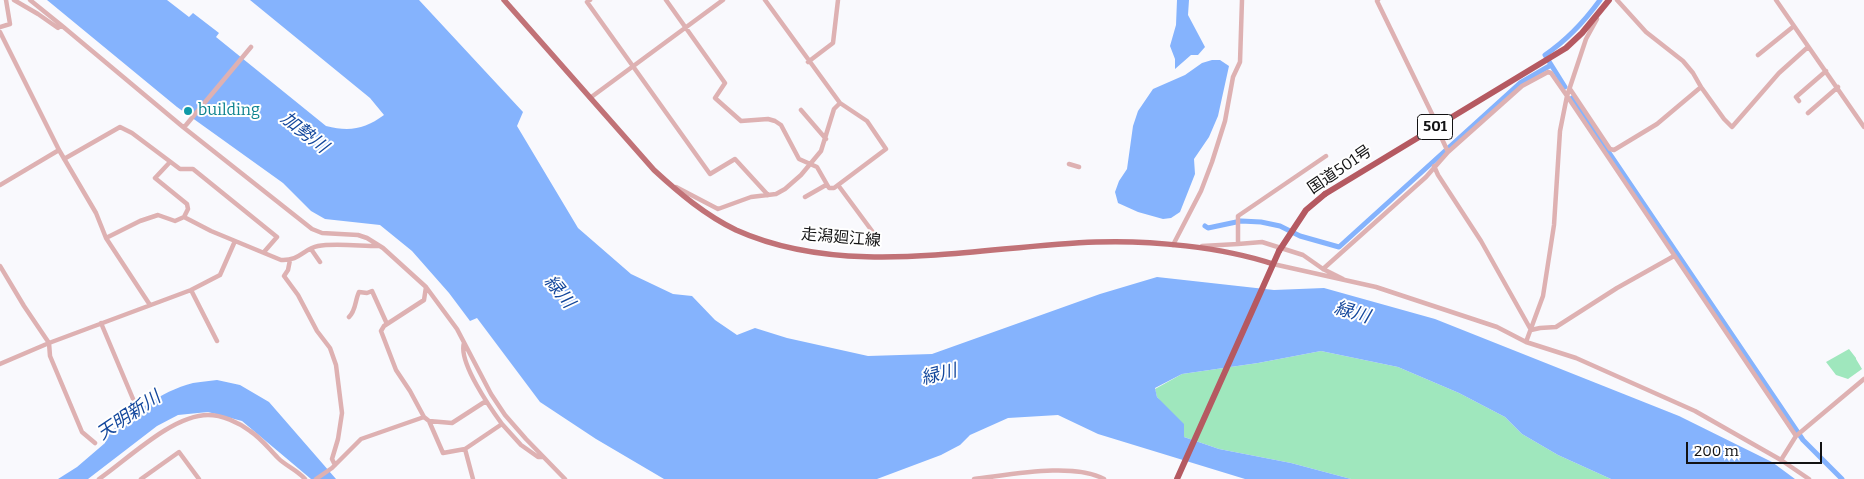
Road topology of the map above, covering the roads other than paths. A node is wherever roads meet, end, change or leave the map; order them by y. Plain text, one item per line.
1 (6, 0) edge
2 (14, 0) edge
3 (30, 0) edge
4 (504, 0) edge
5 (590, 0) edge
6 (666, 0) edge
7 (722, 0) edge
8 (765, 0) edge
9 (838, 0) edge
10 (1242, 0) edge
11 (1378, 0) edge
12 (1608, 0) edge
13 (1617, 0) edge
14 (1776, 0) edge
15 (1601, 10) junction
16 (61, 25) junction
17 (1794, 26) junction
18 (0, 27) edge
19 (685, 28) junction
20 (0, 32) edge
21 (251, 47) dead end
22 (1808, 47) junction
23 (1758, 55) dead end
24 (808, 62) junction
25 (632, 66) junction
26 (1826, 71) junction
27 (1701, 87) junction
28 (1838, 87) junction
29 (1570, 90) junction
30 (1568, 96) junction
31 (590, 98) junction
32 (1799, 101) dead end
33 (840, 103) junction
34 (801, 110) dead end
35 (1808, 113) dead end
36 (185, 126) junction
37 (1436, 126) junction
38 (1864, 127) edge
39 (826, 139) junction
40 (58, 150) junction
41 (1447, 150) junction
42 (1326, 156) dead end
43 (64, 159) junction
44 (170, 162) junction
45 (811, 163) junction
46 (1069, 164) dead end
47 (1434, 166) junction
48 (1079, 167) dead end
49 (668, 183) junction
50 (0, 185) edge
51 (826, 185) junction
52 (838, 185) junction
53 (768, 195) junction
54 (805, 198) dead end
55 (184, 217) junction
56 (875, 235) dead end
57 (106, 238) junction
58 (236, 241) junction
59 (1238, 244) junction
60 (1173, 245) junction
61 (378, 246) junction
62 (1188, 247) junction
63 (312, 250) junction
64 (264, 252) junction
65 (1674, 256) junction
66 (290, 260) junction
67 (320, 262) dead end
68 (0, 266) edge
69 (1272, 266) junction
70 (1323, 269) junction
71 (1345, 280) junction
72 (426, 287) junction
73 (191, 290) junction
74 (150, 305) junction
75 (349, 317) dead end
76 (101, 323) junction
77 (386, 324) junction
78 (1531, 330) junction
79 (217, 341) dead end
80 (1526, 342) junction
81 (49, 343) junction
82 (464, 343) junction
83 (0, 364) edge
84 (1864, 379) edge
85 (486, 401) junction
86 (136, 406) dead end
87 (424, 417) junction
88 (429, 421) junction
89 (502, 424) junction
90 (1798, 434) junction
91 (95, 443) dead end
92 (465, 449) junction
93 (543, 457) junction
94 (1781, 460) junction
95 (334, 466) junction
96 (99, 479) edge
97 (141, 479) edge
98 (199, 479) edge
99 (305, 479) edge
100 (316, 479) edge
101 (473, 479) edge
102 (565, 479) edge
103 (974, 479) edge
104 (1104, 479) edge
105 (1177, 479) edge
106 (1809, 479) edge

1 - 18 street
2 - 16 street
3 - 16 street
4 - 31 main road, 走潟廻江線
5 - 25 street
6 - 19 street
7 - 19 street
8 - 24 street
9 - 24 street
10 - 60 street
11 - 37 street
12 - 15 highway, 国道501号 / 501
13 - 27 street
14 - 17 street
15 - 29 street
15 - 37 highway, 国道501号 / 501
16 - 36 street
17 - 22 street
17 - 23 street
19 - 25 street
19 - 45 street
20 - 40 street
21 - 36 street
22 - 26 street
22 - 27 street
24 - 33 street
25 - 31 street
25 - 53 street
26 - 28 street
26 - 32 street
27 - 29 street
28 - 35 street
28 - 38 street
29 - 30 street
30 - 41 street
30 - 65 street
30 - 78 street
31 - 49 main road, 走潟廻江線
33 - 39 street
33 - 52 street
34 - 39 street
36 - 61 street
37 - 41 street
37 - 69 highway, 国道501号 / 501, bridge
39 - 45 street
40 - 43 street
40 - 50 street
41 - 47 street
42 - 59 street
43 - 44 street
43 - 57 street
44 - 55 street
44 - 64 street
45 - 51 street
45 - 53 street
46 - 48 street
47 - 70 street
47 - 78 street
49 - 53 street
49 - 60 main road, 走潟廻江線
51 - 52 street
51 - 54 street
52 - 56 street
55 - 57 street
55 - 58 street
57 - 74 street
58 - 64 street
58 - 73 street
59 - 62 street
59 - 70 street
60 - 62 main road, 走潟廻江線
61 - 63 street
61 - 72 street
62 - 69 main road, 走潟廻江線
63 - 66 street
63 - 67 street
64 - 66 street
65 - 78 street
65 - 90 street
66 - 95 street
68 - 81 street
69 - 71 street
69 - 105 highway, 国道501号 / 501
70 - 71 street
71 - 80 street
72 - 77 street
72 - 82 street
73 - 74 street
73 - 79 street
74 - 76 street
75 - 77 street
76 - 81 street
76 - 86 street
77 - 87 street
78 - 80 street
80 - 94 street
81 - 83 street
81 - 91 street
82 - 85 street
82 - 93 street
84 - 90 street
85 - 88 street
85 - 89 street
87 - 88 street
87 - 95 street
88 - 92 street
89 - 92 street
89 - 93 street
90 - 94 street
92 - 101 street
93 - 102 street
94 - 106 street
95 - 100 street
96 - 99 street
97 - 98 street
103 - 104 street

